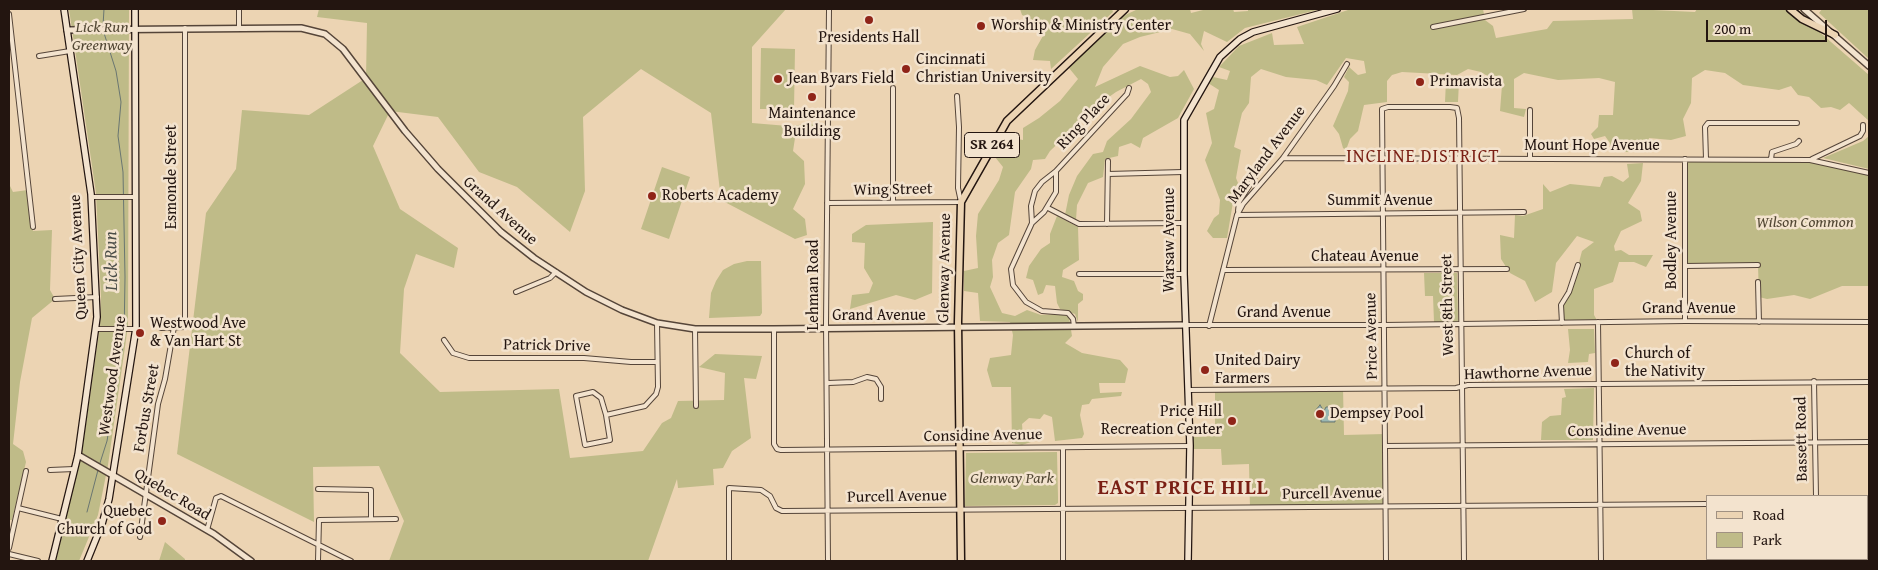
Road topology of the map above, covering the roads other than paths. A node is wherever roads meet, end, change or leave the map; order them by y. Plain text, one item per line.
1 (64, 9) edge
2 (135, 9) edge
3 (239, 9) edge
4 (829, 9) edge
5 (1125, 9) edge
6 (1337, 9) edge
7 (1524, 9) edge
8 (1790, 9) edge
9 (1804, 9) edge
10 (9, 14) edge
11 (1433, 27) dead end
12 (185, 28) junction
13 (239, 28) junction
14 (135, 29) junction
15 (67, 30) junction
16 (9, 35) edge
17 (1835, 36) junction
18 (10, 42) junction
19 (70, 51) junction
20 (39, 56) dead end
21 (11, 59) edge
22 (1346, 64) dead end
23 (1869, 66) edge
24 (893, 88) dead end
25 (1129, 88) dead end
26 (957, 96) dead end
27 (1382, 110) joint
28 (1530, 110) dead end
29 (1796, 123) dead end
30 (1863, 125) dead end
31 (1799, 141) dead end
32 (1267, 153) dead end
33 (1283, 158) junction
34 (1382, 158) junction
35 (1530, 158) junction
36 (1459, 159) junction
37 (1685, 159) junction
38 (1706, 159) junction
39 (1770, 159) junction
40 (1810, 160) junction
41 (1108, 161) dead end
42 (1056, 171) junction
43 (1183, 172) junction
44 (1869, 173) edge
45 (1108, 174) junction
46 (91, 197) junction
47 (135, 197) junction
48 (893, 202) junction
49 (961, 202) junction
50 (827, 203) junction
51 (1048, 208) junction
52 (1524, 212) dead end
53 (1460, 213) junction
54 (1383, 214) junction
55 (1237, 215) junction
56 (1032, 223) junction
57 (1183, 223) junction
58 (1107, 224) junction
59 (33, 227) dead end
60 (1578, 265) dead end
61 (1758, 265) dead end
62 (1685, 266) junction
63 (1460, 268) junction
64 (1383, 269) junction
65 (1507, 269) dead end
66 (1223, 270) junction
67 (556, 272) junction
68 (1079, 274) dead end
69 (1184, 274) junction
70 (1758, 282) dead end
71 (516, 292) dead end
72 (97, 297) junction
73 (55, 299) dead end
74 (1685, 321) junction
75 (1598, 322) junction
76 (1759, 322) junction
77 (1869, 322) edge
78 (657, 323) junction
79 (1461, 323) junction
80 (1562, 323) junction
81 (1185, 325) junction
82 (1384, 325) junction
83 (1074, 326) junction
84 (1209, 326) junction
85 (174, 327) junction
86 (161, 328) dead end
87 (958, 328) junction
88 (96, 329) junction
89 (136, 329) junction
90 (696, 329) junction
91 (774, 329) junction
92 (826, 329) junction
93 (444, 340) dead end
94 (657, 362) junction
95 (1814, 381) junction
96 (1869, 382) edge
97 (828, 383) junction
98 (1599, 384) junction
99 (1462, 387) junction
100 (1385, 388) junction
101 (1188, 390) junction
102 (881, 399) dead end
103 (696, 406) dead end
104 (606, 415) junction
105 (1816, 442) junction
106 (1869, 442) edge
107 (1599, 444) junction
108 (1463, 445) junction
109 (1190, 446) junction
110 (1385, 446) junction
111 (1063, 448) junction
112 (960, 449) junction
113 (828, 450) junction
114 (78, 455) junction
115 (74, 469) junction
116 (50, 470) dead end
117 (26, 471) dead end
118 (114, 474) junction
119 (318, 489) dead end
120 (146, 494) junction
121 (1816, 495) edge
122 (1706, 504) edge
123 (1600, 505) junction
124 (1385, 506) junction
125 (1463, 506) junction
126 (18, 508) junction
127 (1063, 508) junction
128 (1189, 508) junction
129 (960, 509) junction
130 (828, 510) junction
131 (62, 519) junction
132 (371, 519) junction
133 (396, 519) dead end
134 (207, 530) junction
135 (140, 536) dead end
136 (319, 544) junction
137 (9, 548) edge
138 (9, 554) edge
139 (38, 561) edge
140 (52, 561) edge
141 (87, 561) edge
142 (251, 561) edge
143 (318, 561) edge
144 (351, 561) edge
145 (729, 561) edge
146 (828, 561) edge
147 (961, 561) edge
148 (1063, 561) edge
149 (1188, 561) edge
150 (1386, 561) edge
151 (1464, 561) edge
152 (1601, 561) edge

1 - 15 main road, Queen City Avenue
2 - 14 main road, Westwood Avenue
3 - 13 street
4 - 50 street, Lehman Road
5 - 49 main road, Glenway Avenue / SR 264
6 - 43 main road, Warsaw Avenue
7 - 11 street
8 - 17 main road
9 - 17 street
10 - 18 street
12 - 13 street, Grand Avenue
12 - 14 street, Grand Avenue
12 - 85 street, Esmonde Street
13 - 67 street, Grand Avenue
14 - 15 street, Grand Avenue
14 - 47 main road, Westwood Avenue
15 - 19 main road, Queen City Avenue
16 - 18 street
17 - 23 street
18 - 21 street
19 - 20 street
19 - 46 main road, Queen City Avenue
21 - 59 street
22 - 33 street, Maryland Avenue
24 - 48 street
25 - 42 street, Ring Place
26 - 49 street
27 - 34 street, Price Avenue
27 - 36 street, West 8th Street
28 - 35 street
29 - 38 street
30 - 40 street
31 - 39 street
32 - 55 street
33 - 34 street, Mount Hope Avenue
33 - 55 street, Maryland Avenue
34 - 36 street, Mount Hope Avenue
34 - 54 street, Price Avenue
35 - 36 street, Mount Hope Avenue
35 - 37 street, Mount Hope Avenue
36 - 53 street, West 8th Street
37 - 38 street, Mount Hope Avenue
37 - 62 street, Bodley Avenue
38 - 39 street, Mount Hope Avenue
39 - 40 street, Mount Hope Avenue
40 - 44 street, Mount Hope Avenue
41 - 45 street
42 - 51 street, Ring Place
42 - 56 street, Ring Place
43 - 45 street
43 - 57 main road, Warsaw Avenue
45 - 58 street
46 - 47 street
46 - 72 main road, Queen City Avenue
47 - 89 main road, Westwood Avenue
48 - 49 street, Wing Street
48 - 50 street, Wing Street
49 - 87 main road, Glenway Avenue / SR 264
50 - 92 street, Lehman Road
51 - 56 street, Ring Place
51 - 58 street
52 - 53 street, Summit Avenue
53 - 54 street, Summit Avenue
53 - 63 street, West 8th Street
54 - 55 street, Summit Avenue
54 - 64 street, Price Avenue
55 - 66 street, Maryland Avenue
56 - 83 street, Ring Place
57 - 58 street
57 - 69 main road, Warsaw Avenue
60 - 80 street
61 - 62 street
62 - 74 street, Bodley Avenue
63 - 64 street, Chateau Avenue
63 - 65 street, Chateau Avenue
63 - 79 street, West 8th Street
64 - 66 street, Chateau Avenue
64 - 82 street, Price Avenue
66 - 84 street, Maryland Avenue
67 - 71 street
67 - 78 street, Grand Avenue
68 - 69 street
69 - 81 main road, Warsaw Avenue
70 - 76 street
72 - 73 street
72 - 88 main road, Queen City Avenue
74 - 75 street, Grand Avenue
74 - 76 street, Grand Avenue
75 - 80 street, Grand Avenue
75 - 98 street
76 - 77 street, Grand Avenue
78 - 90 street, Grand Avenue
78 - 94 street
79 - 80 street, Grand Avenue
79 - 82 street, Grand Avenue
79 - 99 street, West 8th Street
81 - 83 street, Grand Avenue
81 - 84 street, Grand Avenue
81 - 101 main road, Warsaw Avenue
82 - 84 street, Grand Avenue
82 - 100 street, Price Avenue
83 - 87 street, Grand Avenue
85 - 86 street
85 - 120 street, Forbus Street
87 - 92 street, Grand Avenue
87 - 112 main road, Glenway Avenue / SR 264
88 - 89 street
88 - 114 main road, Queen City Avenue
89 - 118 main road, Westwood Avenue
90 - 91 street, Grand Avenue
90 - 103 street
91 - 92 street, Grand Avenue
91 - 113 street, Considine Avenue
92 - 97 street, Lehman Road
93 - 94 street, Patrick Drive
94 - 104 street
95 - 96 street, Hawthorne Avenue
95 - 98 street, Hawthorne Avenue
95 - 105 street, Bassett Road
97 - 102 street
97 - 113 street, Lehman Road
98 - 99 street, Hawthorne Avenue
98 - 107 street
99 - 100 street, Hawthorne Avenue
99 - 108 street, West 8th Street
100 - 101 street, Hawthorne Avenue
100 - 110 street, Price Avenue
101 - 109 main road, Warsaw Avenue
104 - 104 street
105 - 106 street, Considine Avenue
105 - 107 street, Considine Avenue
105 - 121 street, Bassett Road
107 - 108 street, Considine Avenue
107 - 123 street
108 - 110 street, Considine Avenue
108 - 125 street, West 8th Street
109 - 111 street, Considine Avenue
109 - 128 main road, Warsaw Avenue
110 - 124 street, Price Avenue
111 - 112 street, Considine Avenue
111 - 127 street
112 - 113 street, Considine Avenue
112 - 129 main road, Glenway Avenue / SR 264
113 - 130 street, Lehman Road
114 - 115 main road, Queen City Avenue
114 - 118 street, Quebec Road
115 - 116 street
115 - 131 main road, Queen City Avenue
117 - 126 street
118 - 120 street, Quebec Road
118 - 141 main road, Westwood Avenue
119 - 132 street
120 - 134 street, Quebec Road
120 - 135 street, Forbus Street
122 - 123 street, Purcell Avenue
123 - 125 street, Purcell Avenue
123 - 152 street
124 - 125 street, Purcell Avenue
124 - 128 street, Purcell Avenue
124 - 150 street, Price Avenue
125 - 151 street, West 8th Street
126 - 131 street
126 - 137 street
127 - 128 street, Purcell Avenue
127 - 129 street, Purcell Avenue
127 - 148 street
128 - 149 main road, Warsaw Avenue
129 - 130 street, Purcell Avenue
129 - 147 main road, Glenway Avenue / SR 264
130 - 145 street, Purcell Avenue
130 - 146 street, Lehman Road
131 - 140 main road, Queen City Avenue
132 - 133 street
132 - 136 street
134 - 136 street
134 - 142 street, Quebec Road
136 - 143 street
136 - 144 street
138 - 139 street

